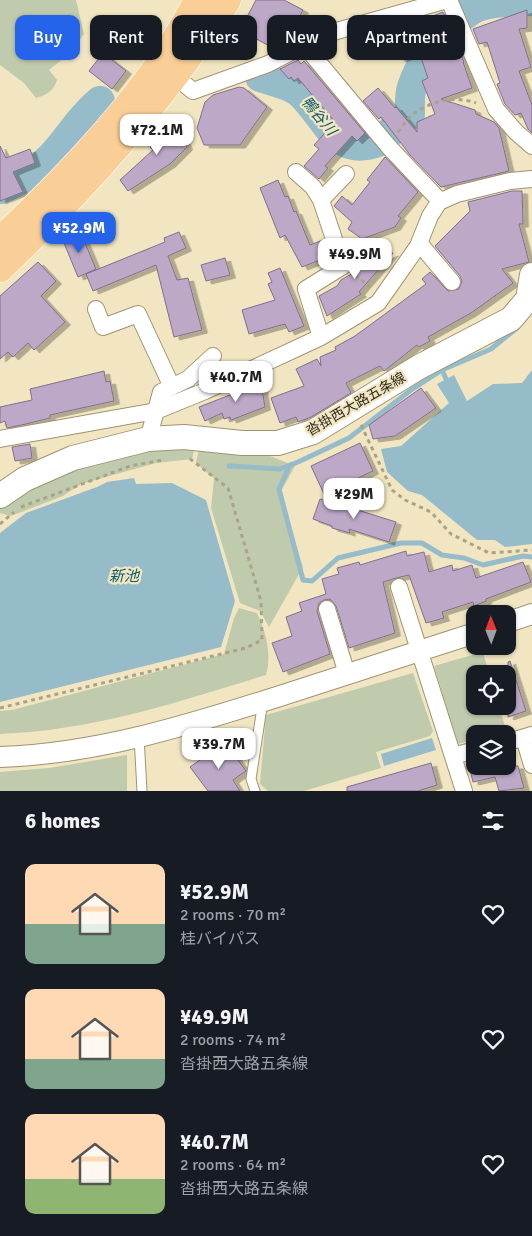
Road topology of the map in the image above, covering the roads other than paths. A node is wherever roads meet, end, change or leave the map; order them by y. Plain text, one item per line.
1 (199, 0) edge
2 (228, 0) edge
3 (448, 0) edge
4 (337, 31) edge
5 (276, 60) edge
6 (317, 60) edge
7 (176, 77) junction
8 (532, 146) edge
9 (296, 172) dead end
10 (346, 174) dead end
11 (532, 179) edge
12 (321, 200) junction
13 (440, 202) junction
14 (0, 241) edge
15 (419, 243) junction
16 (0, 268) edge
17 (532, 275) edge
18 (452, 282) dead end
19 (530, 303) edge
20 (96, 309) dead end
21 (321, 336) junction
22 (213, 356) dead end
23 (172, 387) junction
24 (156, 411) junction
25 (0, 439) edge
26 (148, 439) junction
27 (0, 496) edge
28 (399, 587) dead end
29 (327, 609) dead end
30 (532, 614) edge
31 (516, 619) edge
32 (466, 635) edge
33 (421, 650) junction
34 (347, 674) junction
35 (264, 701) junction
36 (139, 736) junction
37 (528, 737) edge
38 (466, 753) edge
39 (454, 756) junction
40 (0, 757) edge
41 (532, 766) edge
42 (142, 791) edge
43 (255, 791) edge
44 (464, 791) edge

1 - 14 highway
2 - 7 highway
3 - 4 street
3 - 8 street
5 - 7 street
6 - 13 street
7 - 16 highway
9 - 12 street
10 - 12 street
11 - 13 street
12 - 21 street
13 - 15 street
15 - 18 street
15 - 21 street
17 - 19 main road, 沓掛西大路五条線
19 - 26 main road, 沓掛西大路五条線
20 - 23 street
21 - 24 street
22 - 23 street
23 - 24 street
24 - 25 street
24 - 26 street
26 - 27 main road, 沓掛西大路五条線
28 - 33 street
29 - 34 street
30 - 31 street
32 - 33 street
33 - 34 street
33 - 39 street
34 - 35 street
35 - 36 street
35 - 43 lane
36 - 40 street
36 - 42 lane
37 - 41 street
38 - 39 street
39 - 44 street

